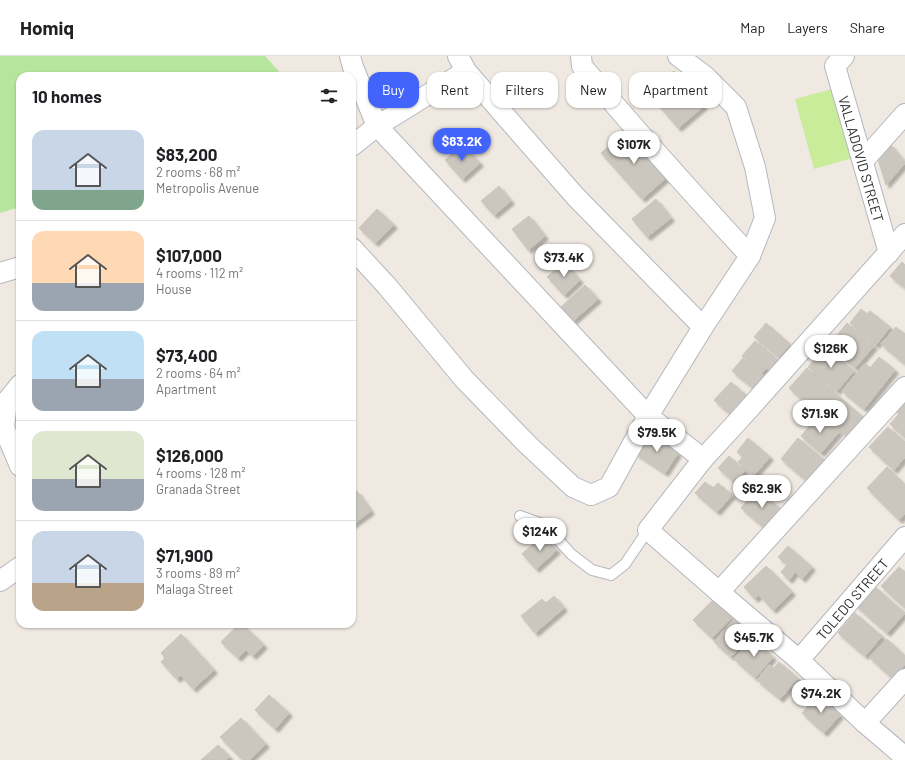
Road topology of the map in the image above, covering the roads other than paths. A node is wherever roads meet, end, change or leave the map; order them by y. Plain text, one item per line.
1 (350, 56) edge
2 (581, 56) edge
3 (678, 56) edge
4 (840, 61) edge
5 (462, 64) edge
6 (355, 72) edge
7 (356, 74) edge
8 (905, 114) edge
9 (378, 126) junction
10 (356, 143) edge
11 (863, 161) junction
12 (905, 234) edge
13 (356, 252) edge
14 (889, 253) junction
15 (750, 256) junction
16 (16, 268) edge
17 (0, 273) edge
18 (703, 327) junction
19 (905, 387) edge
20 (16, 391) edge
21 (648, 416) junction
22 (16, 456) edge
23 (703, 458) junction
24 (520, 516) dead end
25 (648, 530) junction
26 (905, 537) edge
27 (16, 569) edge
28 (0, 581) edge
29 (719, 592) junction
30 (799, 660) junction
31 (905, 679) edge
32 (866, 723) junction
33 (905, 757) edge

1 - 6 street
2 - 15 street
3 - 15 street
4 - 11 street, VALLADOVID STREET
5 - 9 street
5 - 18 street
7 - 9 street
8 - 11 street
9 - 10 street
9 - 21 street
11 - 14 street, VALLADOVID STREET
12 - 14 street
13 - 21 street
14 - 23 street
15 - 18 street
16 - 17 street
18 - 21 street
19 - 29 street
20 - 22 street
21 - 23 street
23 - 25 street
24 - 25 lane
25 - 29 street
26 - 30 street, TOLEDO STREET
27 - 28 street
29 - 30 street
30 - 32 street
31 - 32 street
32 - 33 street

